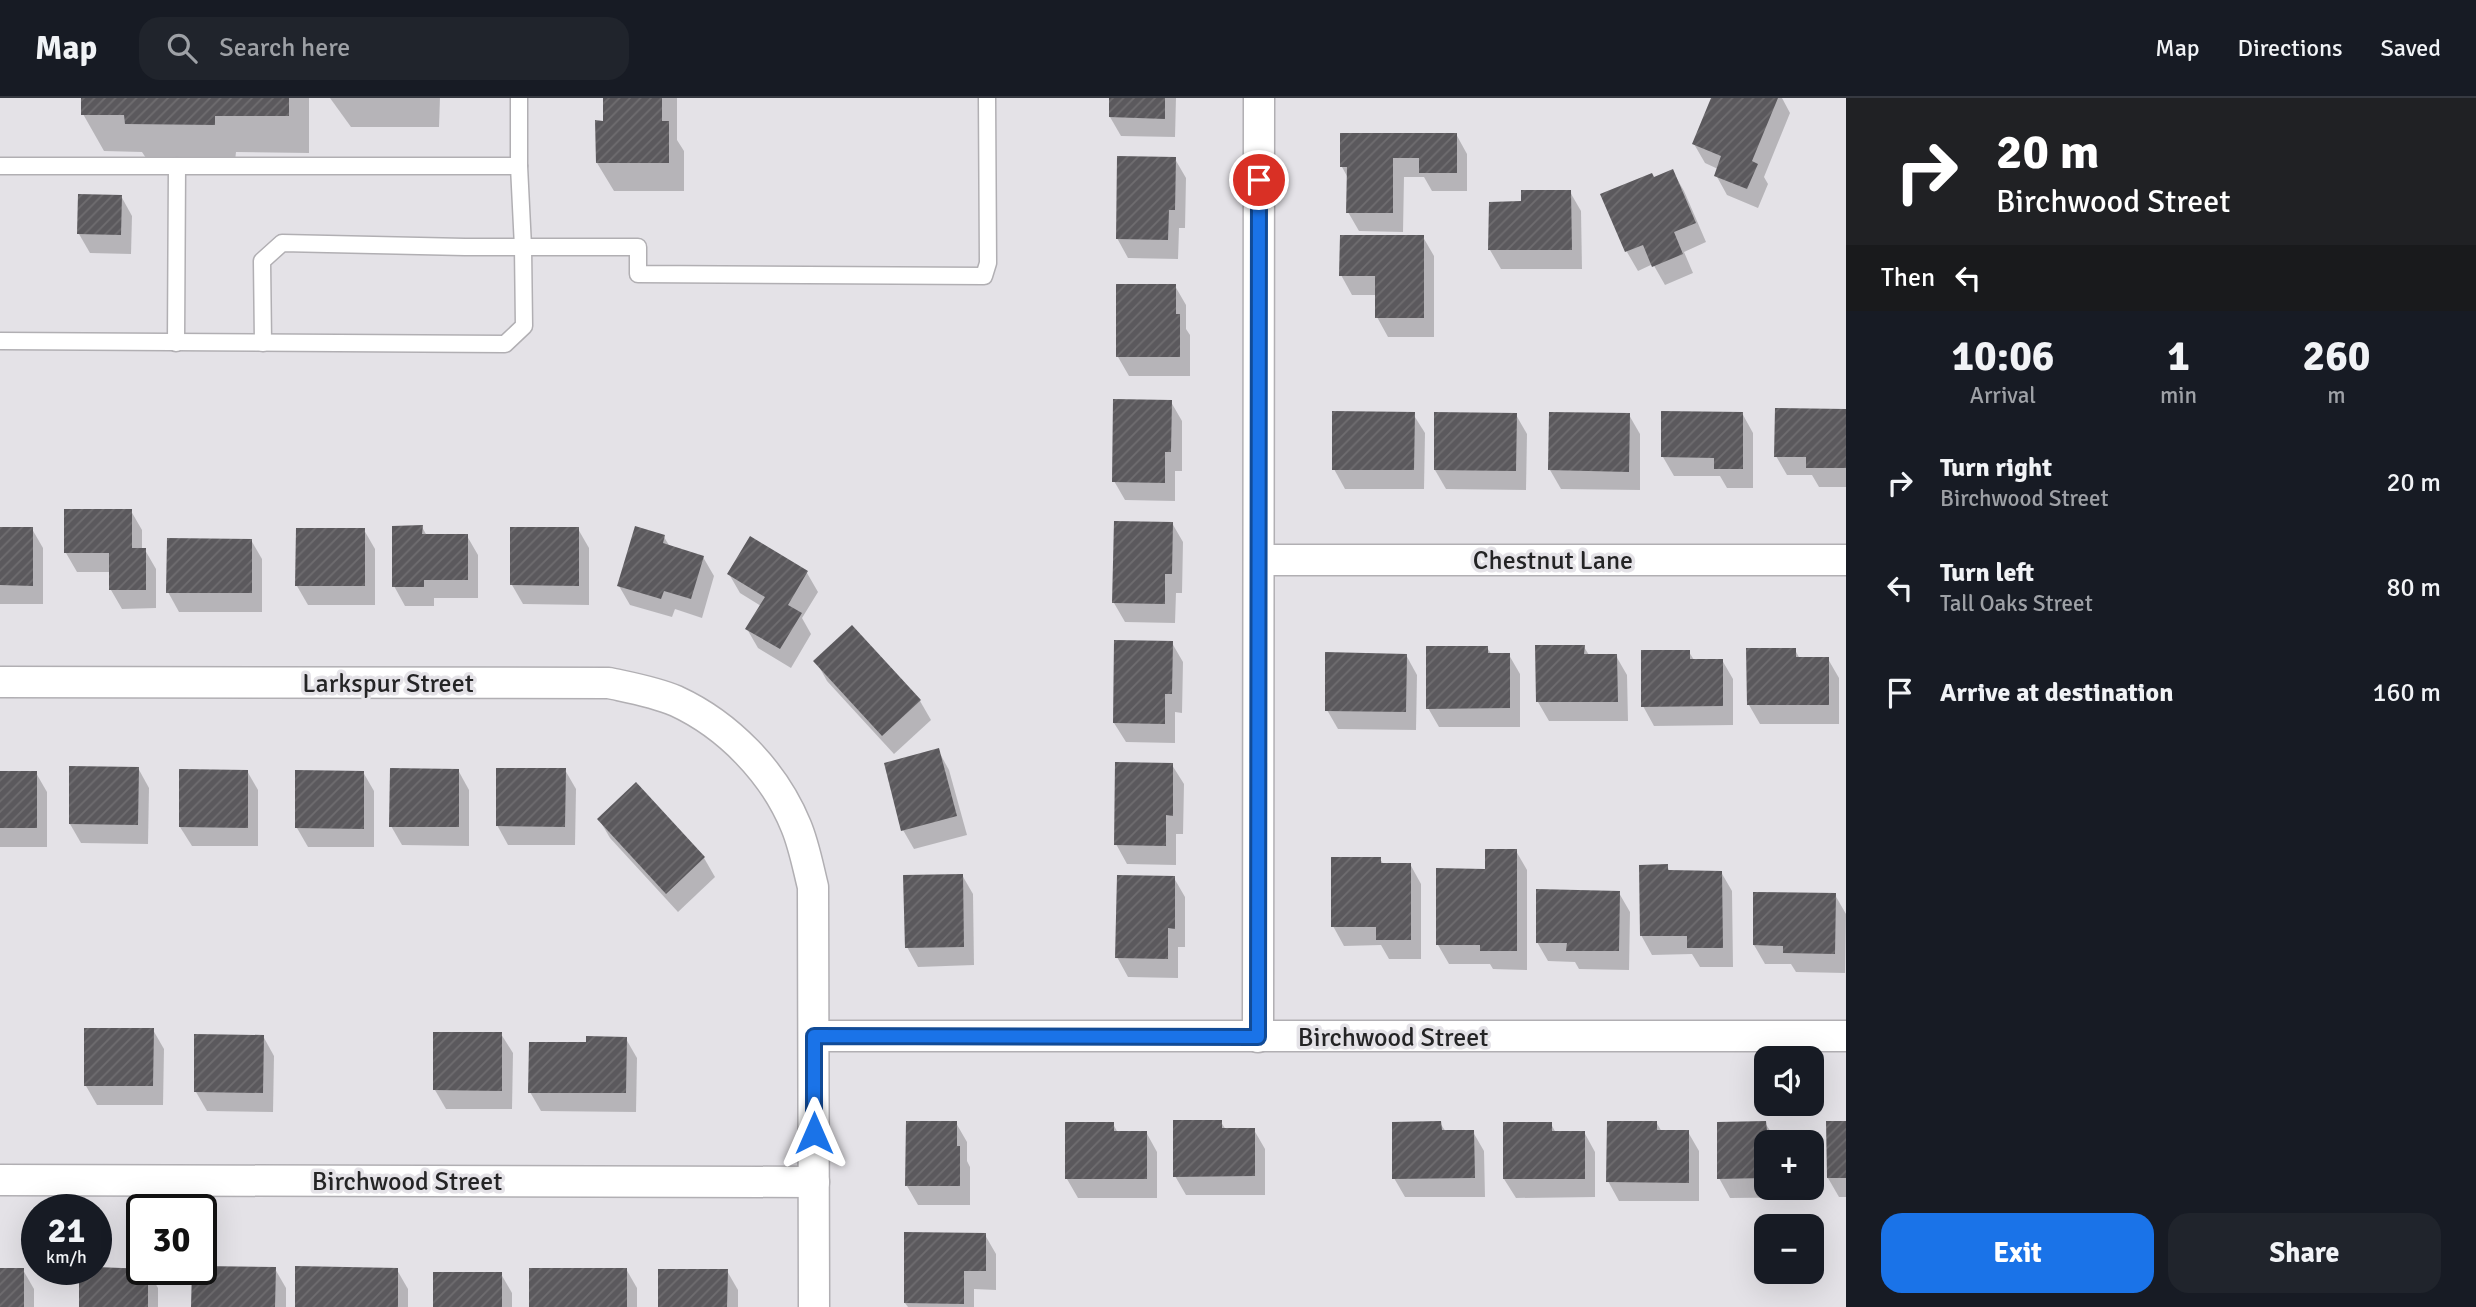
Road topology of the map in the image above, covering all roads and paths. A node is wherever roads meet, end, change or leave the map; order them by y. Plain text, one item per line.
1 (519, 98) edge
2 (987, 98) edge
3 (1259, 98) edge
4 (0, 166) edge
5 (177, 166) junction
6 (519, 166) junction
7 (523, 247) junction
8 (0, 341) edge
9 (176, 342) junction
10 (263, 343) junction
11 (1259, 560) junction
12 (1846, 560) edge
13 (0, 682) edge
14 (814, 1036) junction
15 (1846, 1036) edge
16 (1258, 1037) junction
17 (0, 1180) edge
18 (814, 1182) junction
19 (814, 1307) edge

1 - 6 lane
2 - 7 lane
3 - 11 street
4 - 5 lane
5 - 6 lane
5 - 9 lane
6 - 7 lane
7 - 10 lane
7 - 10 lane
8 - 9 lane
9 - 10 lane
11 - 12 street, Chestnut Lane
11 - 16 street
13 - 14 street, Larkspur Street
14 - 16 street, Birchwood Street
14 - 18 street, Larkspur Street
15 - 16 street, Birchwood Street
17 - 18 street, Birchwood Street
18 - 19 street, Larkspur Street

